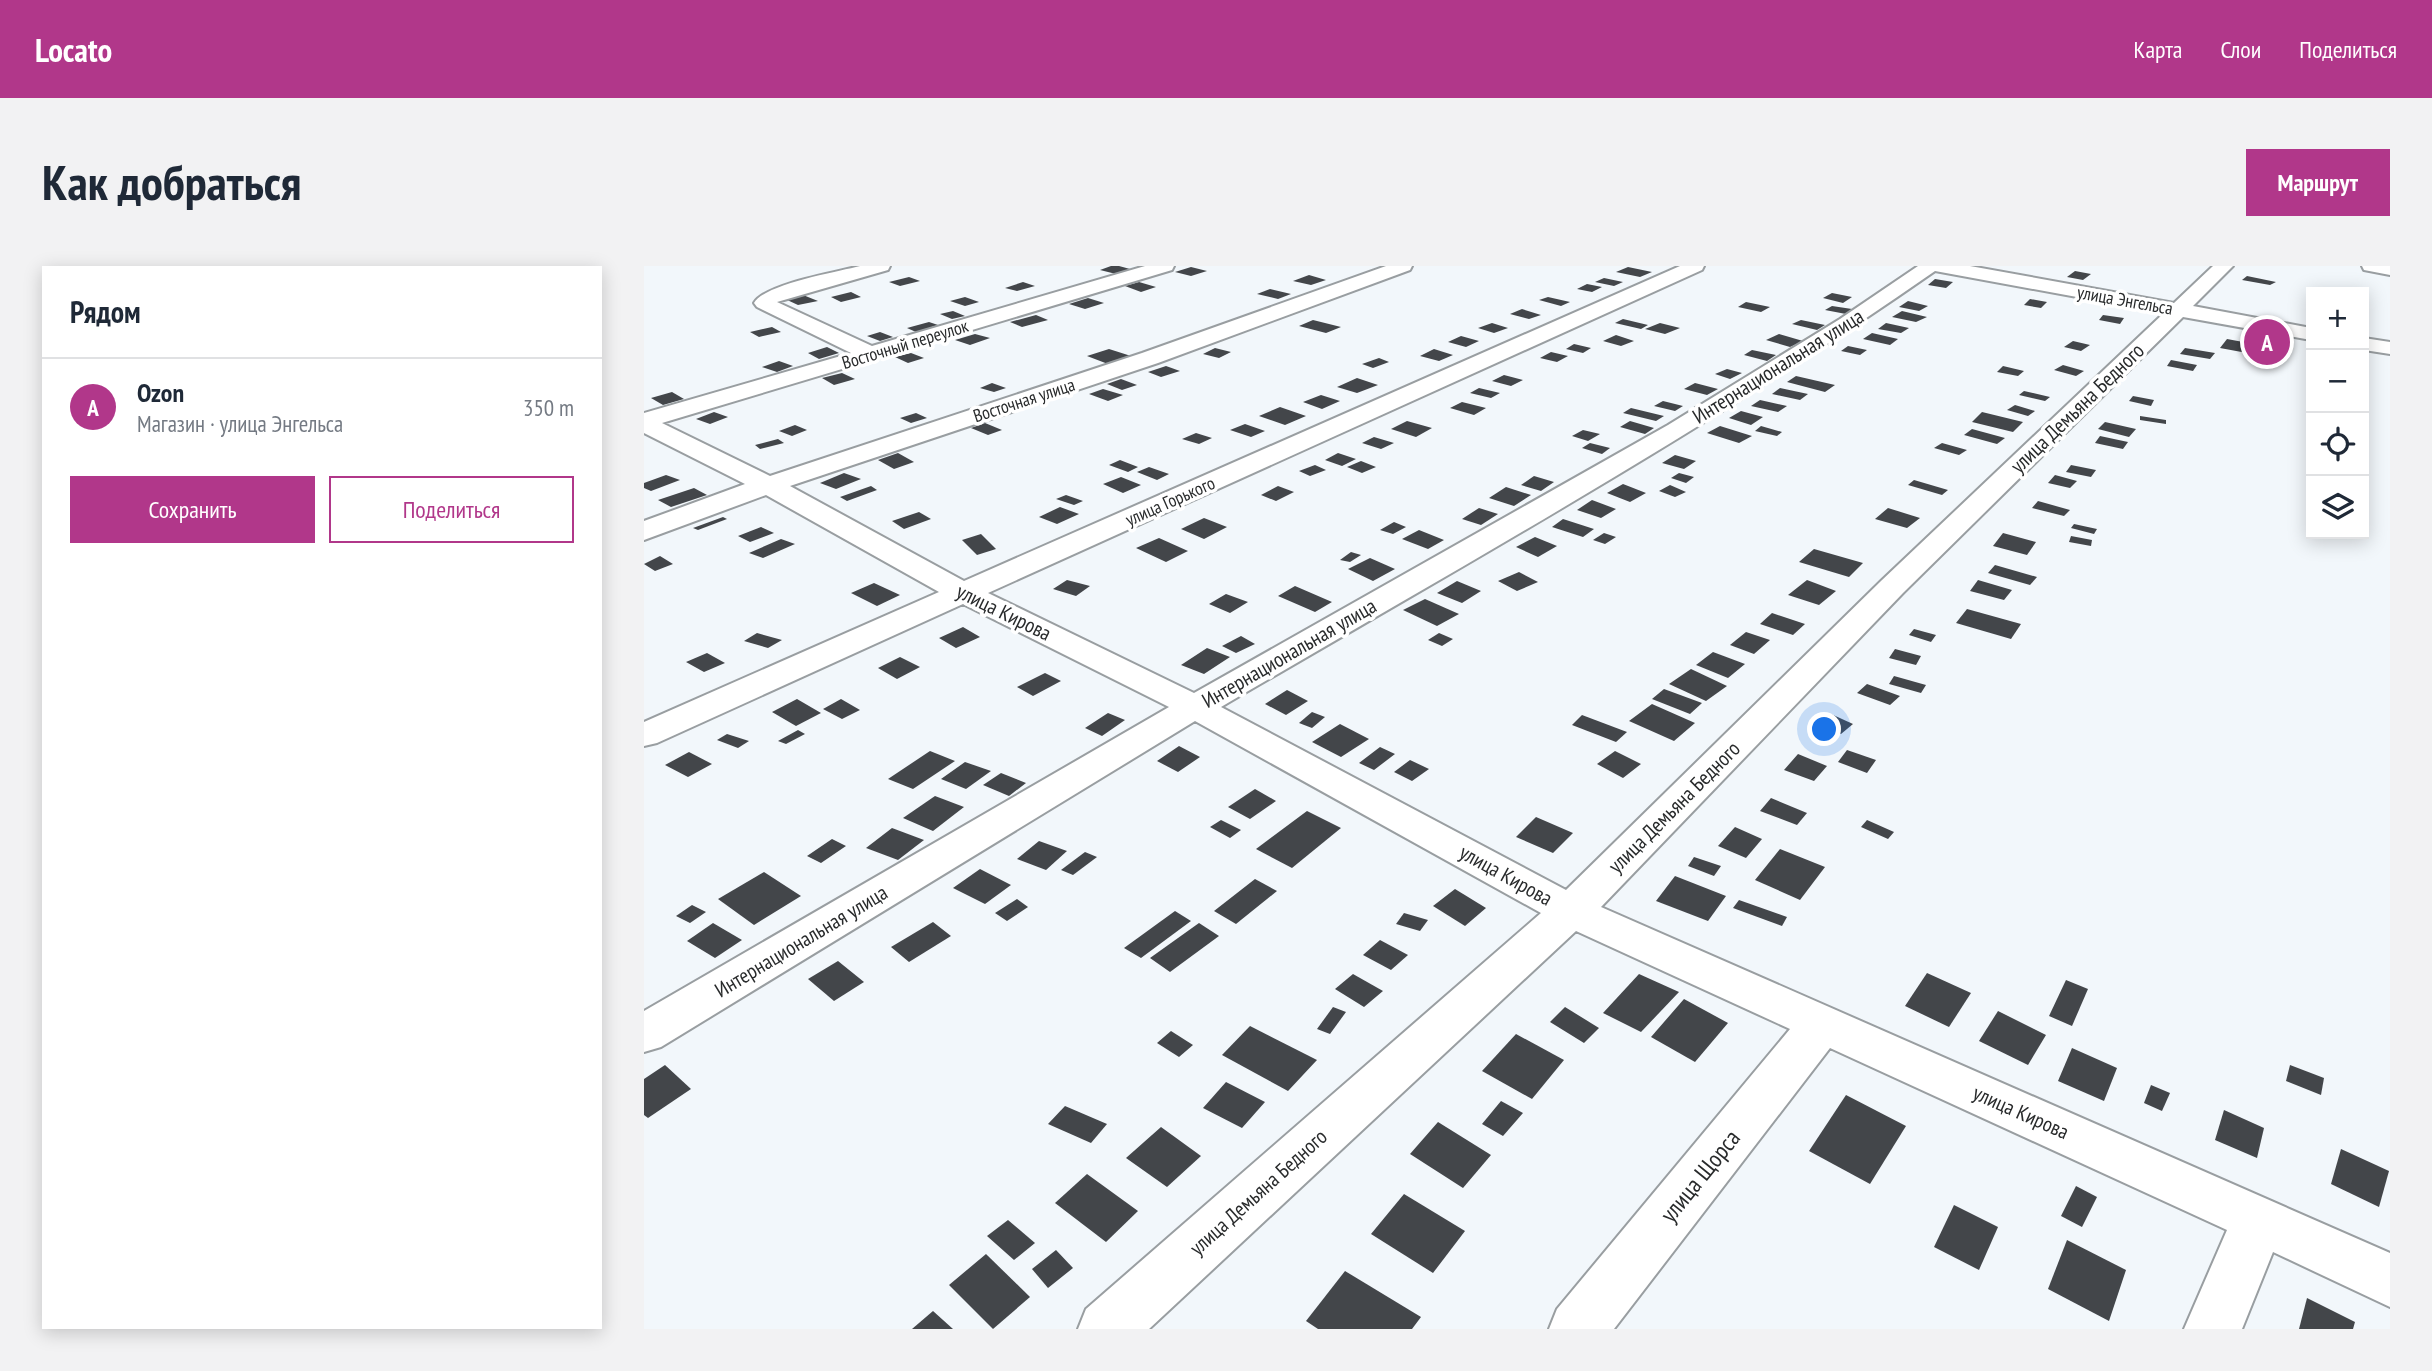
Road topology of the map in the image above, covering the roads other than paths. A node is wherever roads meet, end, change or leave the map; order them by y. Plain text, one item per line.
1 (881, 266) edge
2 (1165, 266) edge
3 (1403, 266) edge
4 (1695, 266) edge
5 (1930, 266) edge
6 (1939, 266) edge
7 (2224, 266) edge
8 (2371, 266) edge
9 (2390, 269) edge
10 (2180, 309) junction
11 (2306, 333) edge
12 (2369, 345) edge
13 (2390, 348) edge
14 (871, 354) junction
15 (644, 423) edge
16 (768, 485) junction
17 (644, 531) edge
18 (964, 593) junction
19 (1195, 706) junction
20 (644, 735) edge
21 (1570, 911) junction
22 (1822, 1023) junction
23 (644, 1034) edge
24 (2259, 1219) junction
25 (2390, 1281) edge
26 (1107, 1329) edge
27 (1578, 1329) edge
28 (2213, 1329) edge

1 - 14 street
2 - 14 street, Восточный переулок
3 - 16 street, Восточная улица
4 - 18 street, улица Горького
5 - 19 street, Интернациональная улица
6 - 10 street, улица Энгельса
7 - 10 street, улица Демьяна Бедного
8 - 9 street
10 - 11 street, улица Энгельса
10 - 21 street, улица Демьяна Бедного
12 - 13 street
14 - 15 street, Восточный переулок
15 - 16 street, улица Кирова
16 - 17 street, Восточная улица
16 - 18 street, улица Кирова
18 - 19 street, улица Кирова
18 - 20 street, улица Горького
19 - 21 street, улица Кирова
19 - 23 street, Интернациональная улица
21 - 22 street, улица Кирова
21 - 26 street, улица Демьяна Бедного
22 - 24 street, улица Кирова
22 - 27 street, улица Щорса
24 - 25 street, улица Кирова
24 - 28 street

